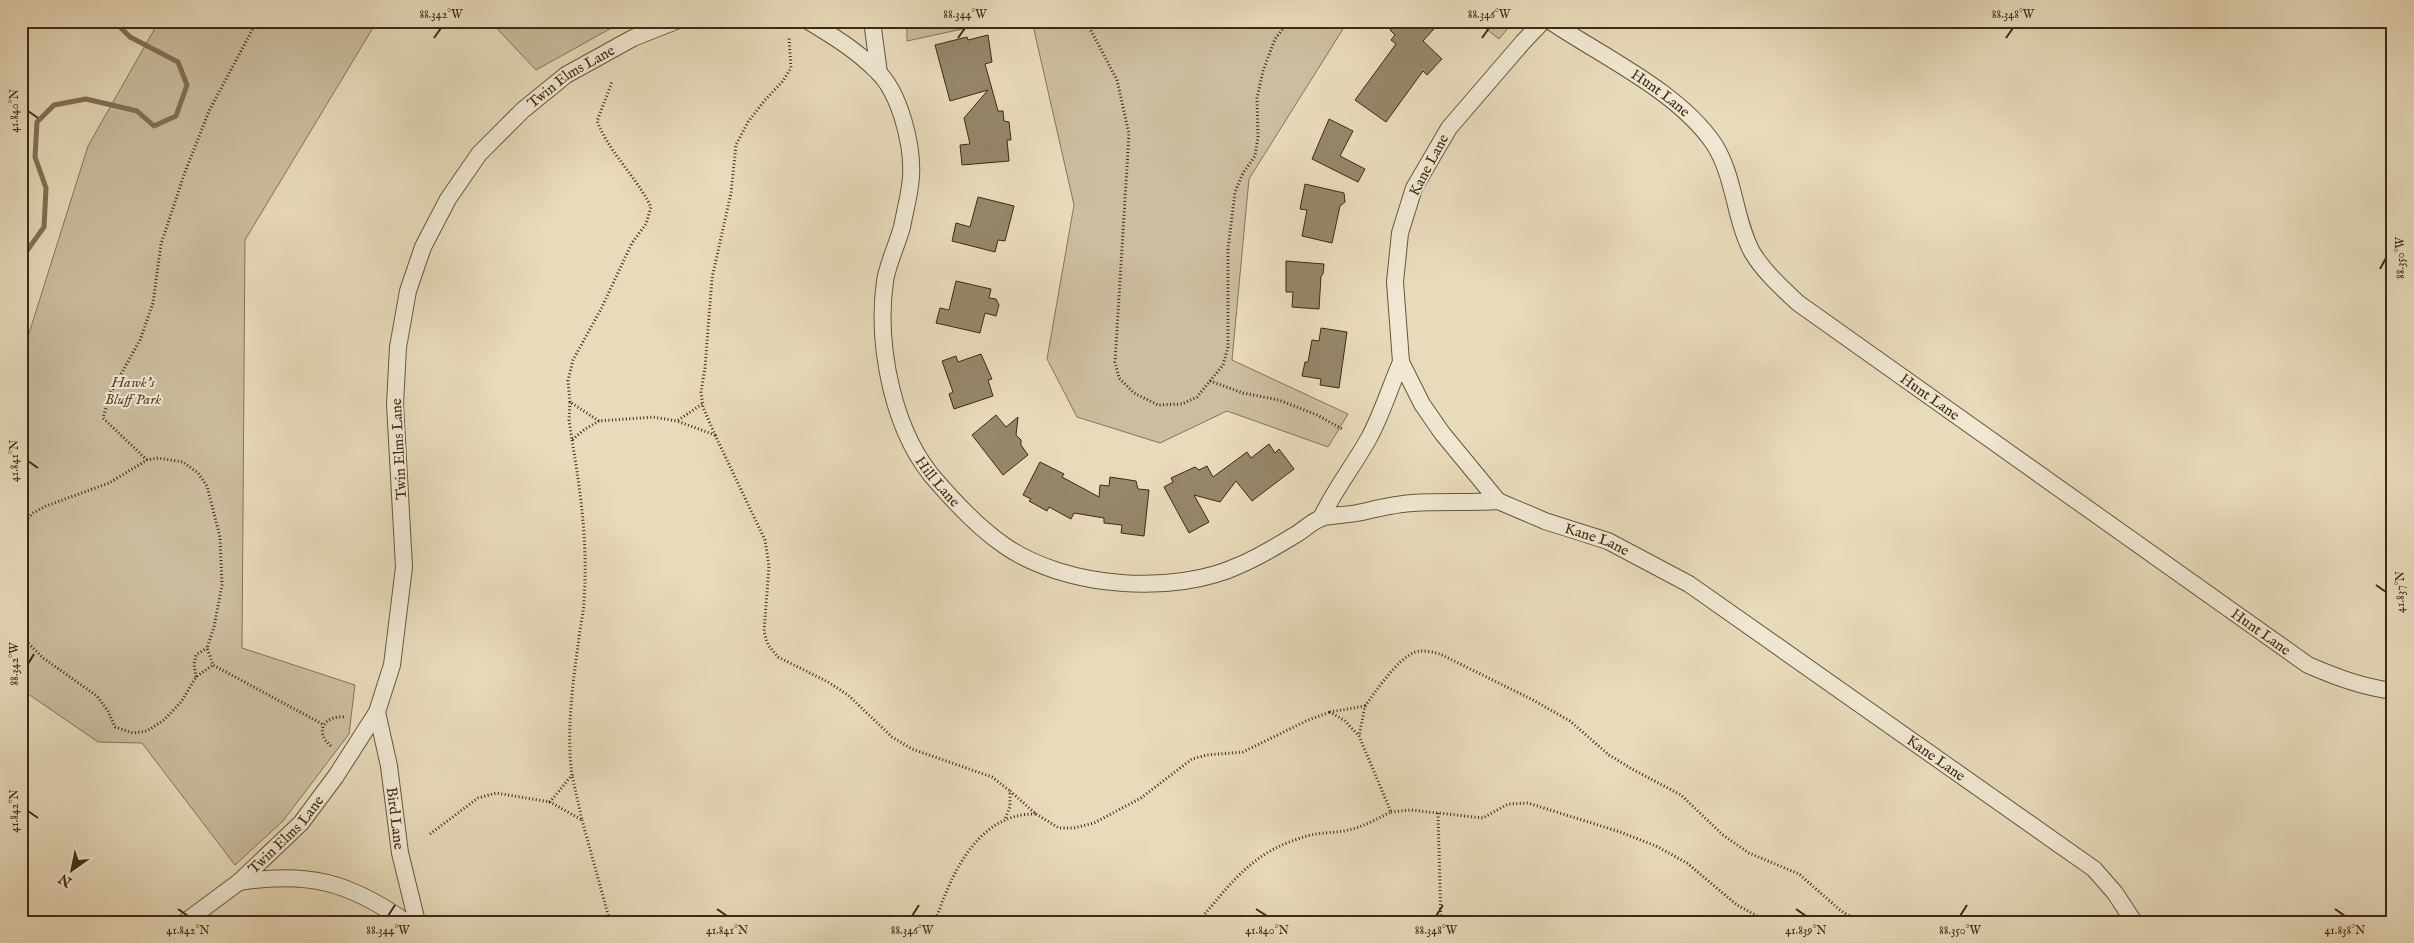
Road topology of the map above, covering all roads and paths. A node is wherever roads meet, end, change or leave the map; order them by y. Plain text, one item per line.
1 (257, 21) edge
2 (676, 21) edge
3 (808, 21) edge
4 (872, 21) edge
5 (1086, 21) edge
6 (1289, 21) edge
7 (1544, 21) edge
8 (1550, 21) edge
9 (789, 38) dead end
10 (879, 73) junction
11 (612, 82) dead end
12 (1401, 362) junction
13 (1210, 382) junction
14 (570, 402) junction
15 (702, 404) junction
16 (599, 421) junction
17 (677, 421) junction
18 (1344, 430) dead end
19 (715, 435) junction
20 (572, 440) junction
21 (147, 460) junction
22 (1498, 501) junction
23 (1321, 518) junction
24 (21, 526) edge
25 (21, 636) edge
26 (207, 648) junction
27 (213, 665) junction
28 (196, 677) junction
29 (2393, 691) edge
30 (1365, 706) junction
31 (377, 712) junction
32 (1330, 712) junction
33 (345, 717) dead end
34 (324, 725) junction
35 (1359, 736) junction
36 (331, 746) dead end
37 (572, 775) junction
38 (1010, 791) junction
39 (550, 802) junction
40 (1390, 812) junction
41 (1438, 813) junction
42 (1036, 814) junction
43 (1004, 819) junction
44 (582, 820) junction
45 (430, 834) dead end
46 (239, 882) junction
47 (935, 921) edge
48 (185, 922) edge
49 (406, 922) edge
50 (417, 922) edge
51 (610, 922) edge
52 (1198, 922) edge
53 (1441, 922) edge
54 (1768, 922) edge
55 (1858, 922) edge
56 (2134, 922) edge

1 - 21 path
2 - 31 street, Twin Elms Lane
3 - 10 street
4 - 10 street
5 - 13 path
6 - 13 path
7 - 12 street, Kane Lane
8 - 29 street, Hunt Lane
9 - 15 path
10 - 23 street, Hill Lane
11 - 14 path
12 - 22 street, Kane Lane
12 - 23 street
13 - 18 path
14 - 16 path
14 - 20 path
15 - 17 path
15 - 19 path
16 - 17 path
16 - 20 path
17 - 19 path
19 - 38 path
20 - 37 path
21 - 24 path
21 - 26 path
22 - 23 street
22 - 56 street, Kane Lane
25 - 28 path
26 - 27 path
26 - 28 path
27 - 28 path
27 - 34 path
30 - 32 path
30 - 35 path
30 - 55 path
31 - 46 street, Twin Elms Lane
31 - 50 street, Bird Lane
32 - 35 path
32 - 42 path
33 - 34 path
34 - 36 path
35 - 40 path
37 - 39 path
37 - 44 path
38 - 42 path
38 - 43 path
39 - 44 path
39 - 45 path
40 - 41 path
40 - 52 path
41 - 53 path
41 - 54 path
42 - 43 path
43 - 47 path
44 - 51 path
46 - 48 street, Twin Elms Lane
46 - 49 street

